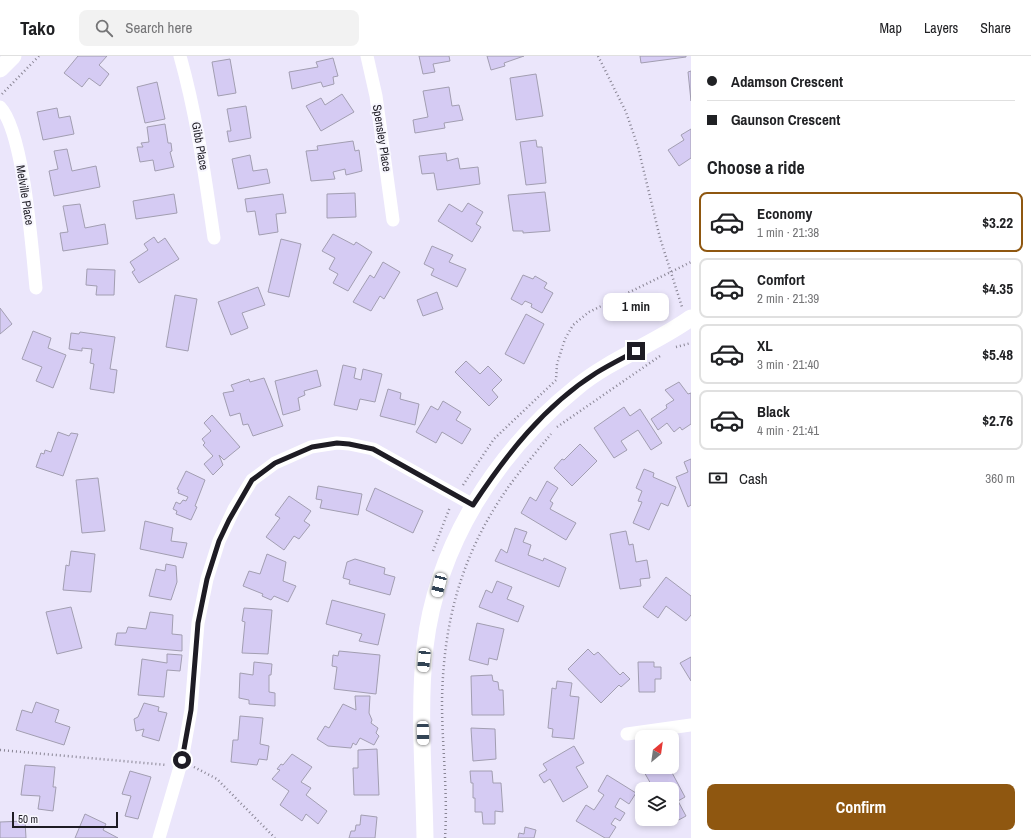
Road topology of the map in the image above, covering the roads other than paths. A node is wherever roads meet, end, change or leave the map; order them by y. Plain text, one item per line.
1 (13, 56) edge
2 (180, 56) edge
3 (367, 56) edge
4 (0, 69) edge
5 (0, 107) edge
6 (393, 220) dead end
7 (214, 238) dead end
8 (36, 288) dead end
9 (687, 314) edge
10 (691, 332) edge
11 (670, 341) junction
12 (473, 505) junction
13 (691, 725) edge
14 (627, 734) dead end
15 (159, 838) edge
16 (425, 838) edge

1 - 4 street
2 - 7 street, Gibb Place
3 - 6 street, Spensley Place
5 - 8 street, Melville Place
9 - 11 street
10 - 11 street
11 - 12 street
12 - 15 street
12 - 16 street
13 - 14 street

